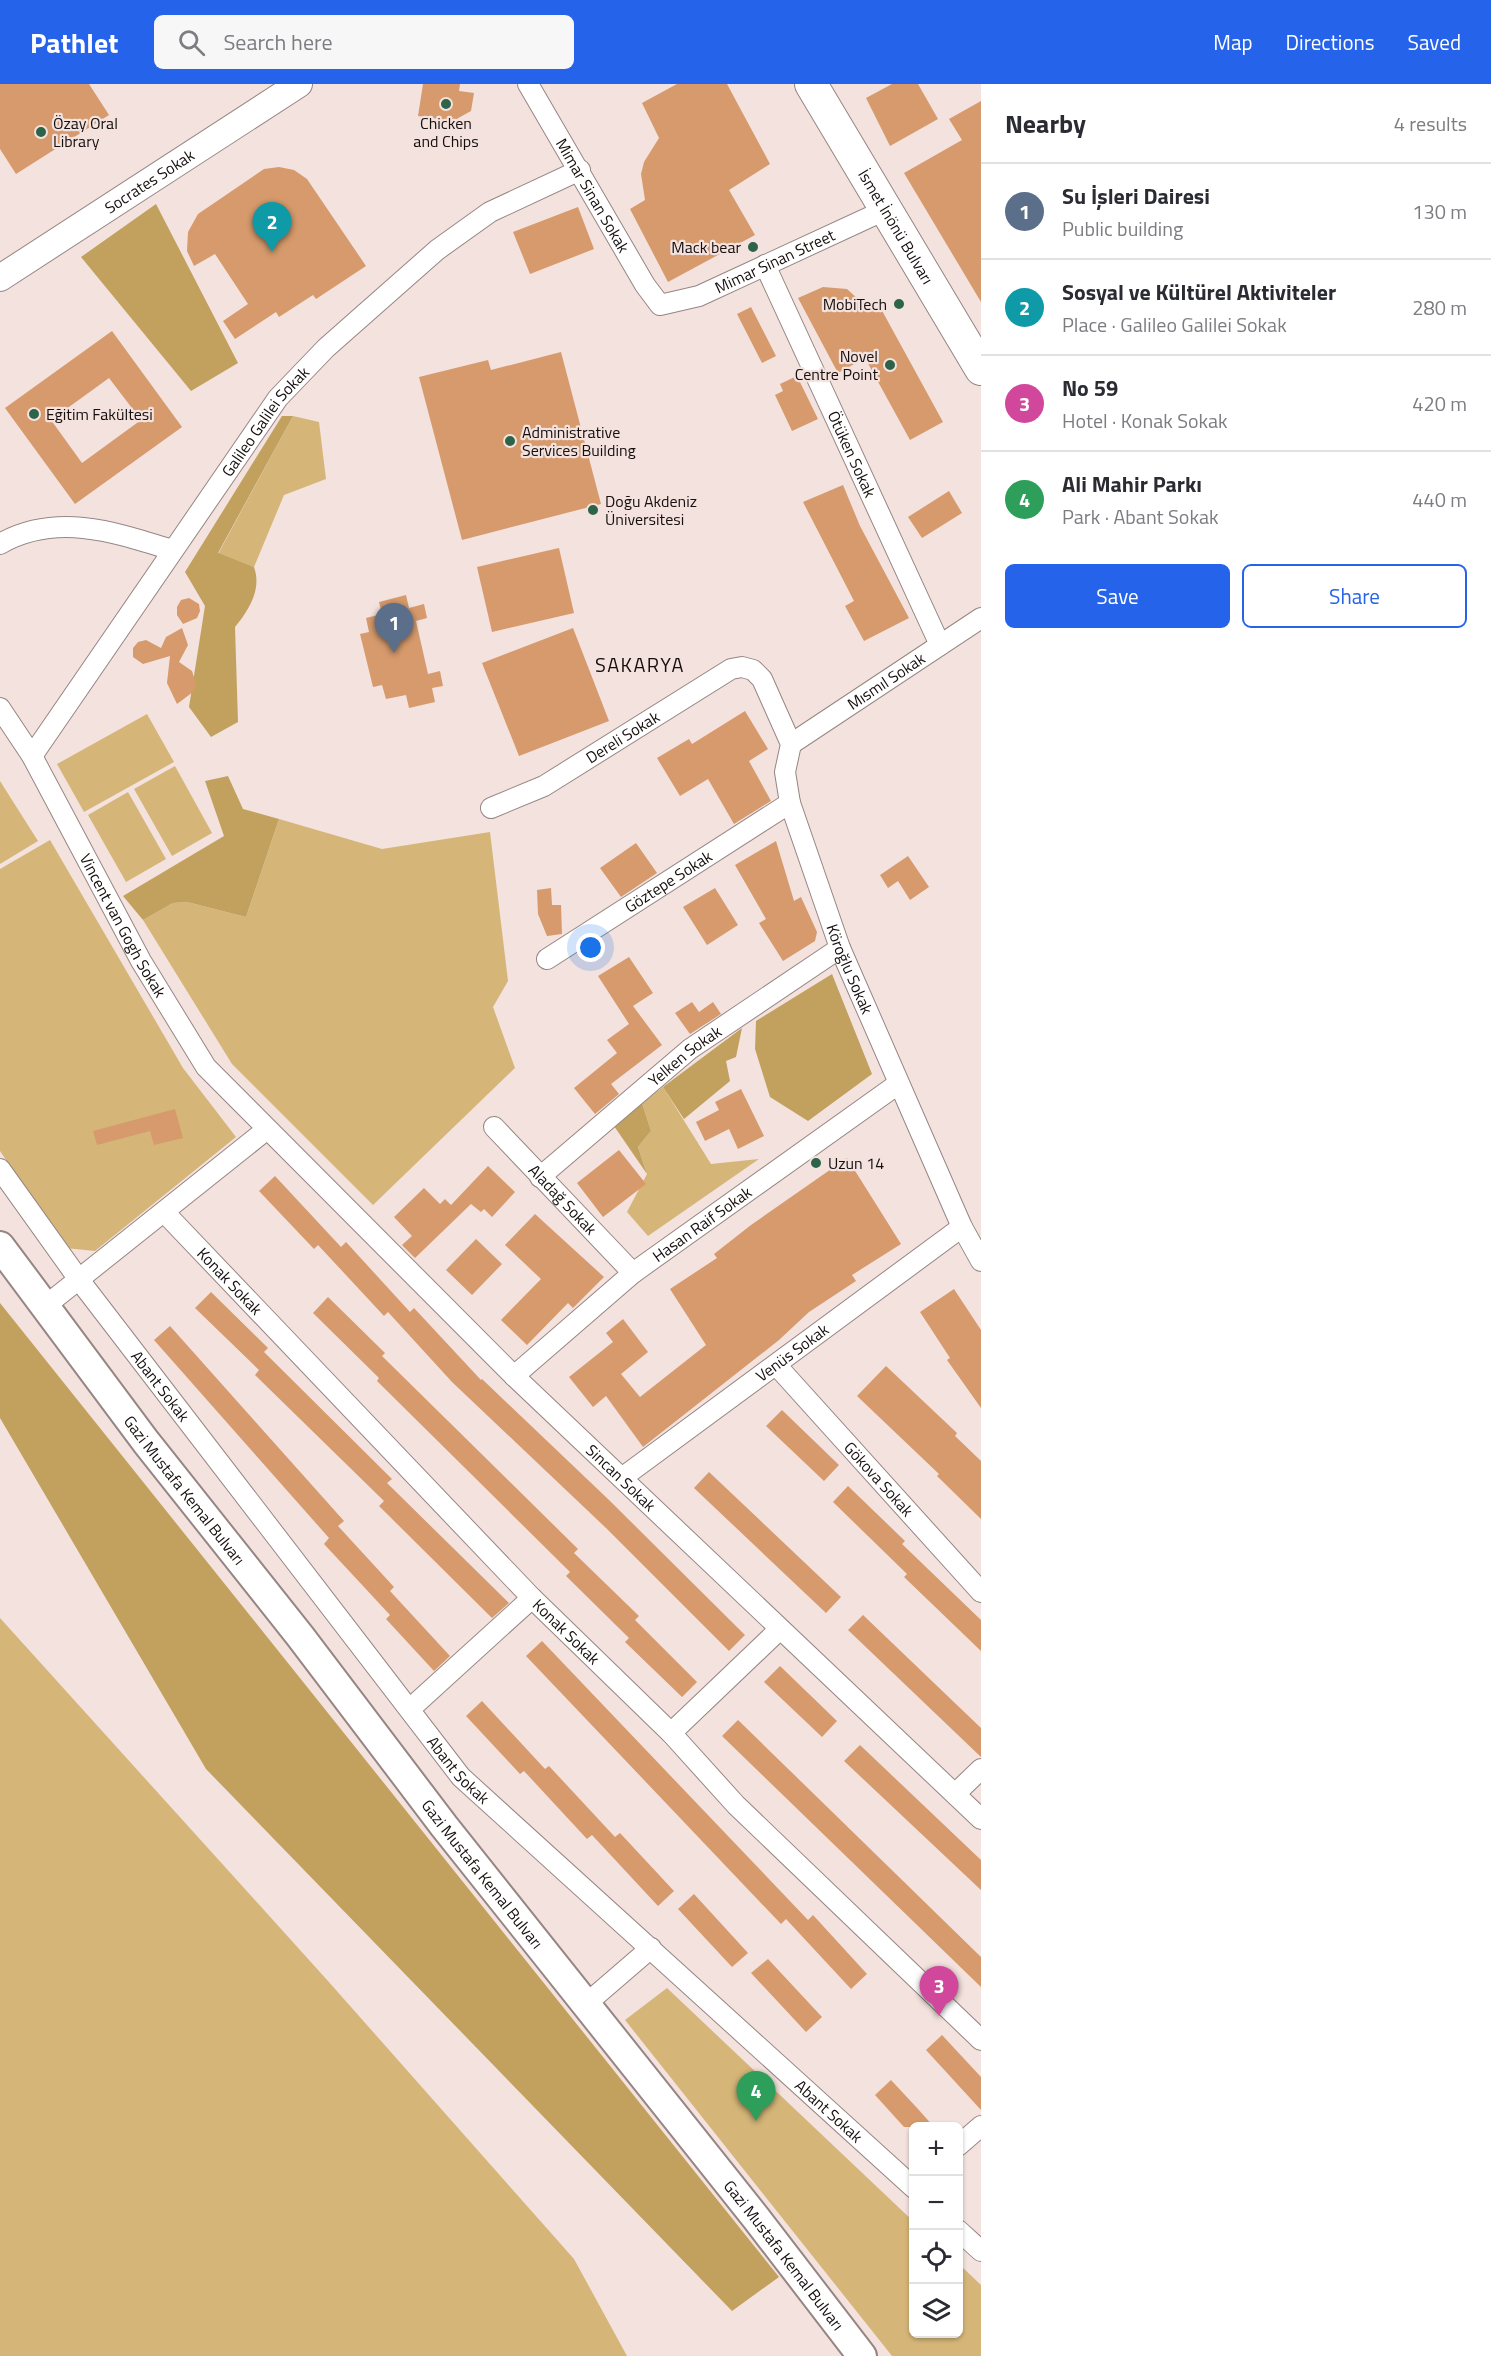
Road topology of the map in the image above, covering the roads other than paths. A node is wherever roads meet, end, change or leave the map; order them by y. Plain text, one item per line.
1 (299, 84) edge
2 (528, 84) edge
3 (811, 84) edge
4 (580, 170) junction
5 (885, 210) junction
6 (765, 265) junction
7 (0, 278) edge
8 (660, 305) joint
9 (981, 369) edge
10 (0, 544) edge
11 (172, 550) junction
12 (981, 618) edge
13 (940, 645) junction
14 (0, 708) edge
15 (791, 744) junction
16 (32, 756) junction
17 (790, 803) junction
18 (491, 808) dead end
19 (840, 948) junction
20 (547, 959) dead end
21 (898, 1084) junction
22 (494, 1127) dead end
23 (266, 1130) junction
24 (0, 1169) edge
25 (540, 1177) junction
26 (165, 1213) junction
27 (963, 1227) junction
28 (0, 1246) edge
29 (981, 1261) edge
30 (633, 1273) junction
31 (80, 1281) junction
32 (44, 1307) junction
33 (777, 1366) junction
34 (514, 1376) junction
35 (622, 1477) junction
36 (981, 1592) edge
37 (532, 1598) junction
38 (780, 1629) junction
39 (411, 1708) junction
40 (670, 1733) junction
41 (981, 1769) edge
42 (955, 1794) junction
43 (981, 1819) edge
44 (651, 1948) junction
45 (586, 2004) junction
46 (981, 2040) edge
47 (981, 2126) edge
48 (963, 2142) edge
49 (909, 2183) edge
50 (963, 2235) edge
51 (981, 2251) edge
52 (862, 2356) edge

1 - 7 street, Socrates Sokak
2 - 4 street, Mimar Sinan Sokak
3 - 5 main road, İsmet İnönü Bulvarı
4 - 8 street, Mimar Sinan Sokak
4 - 11 street, Galileo Galilei Sokak
5 - 6 street, Mimar Sinan Street
5 - 9 main road, İsmet İnönü Bulvarı
6 - 8 street, Mimar Sinan Street
6 - 13 street, Ötüken Sokak
10 - 11 street
11 - 16 street, Galileo Galilei Sokak
12 - 13 street, Mısmıl Sokak
13 - 15 street, Mısmıl Sokak
14 - 16 street, Vincent van Gogh Sokak
15 - 17 street, Köroğlu Sokak
15 - 18 street, Dereli Sokak
16 - 23 street, Vincent van Gogh Sokak
17 - 19 street, Köroğlu Sokak
17 - 20 street, Göztepe Sokak
19 - 21 street, Köroğlu Sokak
19 - 25 street, Yelken Sokak
21 - 27 street, Köroğlu Sokak
21 - 30 street, Hasan Raif Sokak
22 - 25 street, Aladağ Sokak
23 - 26 street
23 - 34 street, Sincan Sokak
24 - 31 street, Abant Sokak
25 - 30 street, Aladağ Sokak
26 - 31 street
26 - 37 street, Konak Sokak
27 - 29 street, Köroğlu Sokak
27 - 33 street, Venüs Sokak
28 - 32 main road, Gazi Mustafa Kemal Bulvarı
30 - 34 street, Hasan Raif Sokak
31 - 32 street
31 - 39 street, Abant Sokak
32 - 45 main road, Gazi Mustafa Kemal Bulvarı
33 - 35 street, Venüs Sokak
33 - 36 street, Gökova Sokak
34 - 35 street, Sincan Sokak
35 - 38 street, Sincan Sokak
37 - 39 street
37 - 40 street, Konak Sokak
38 - 40 street
38 - 42 street, Sincan Sokak
39 - 44 street, Abant Sokak
40 - 46 street, Konak Sokak
41 - 42 street
42 - 43 street, Sincan Sokak
44 - 45 street
44 - 49 street, Abant Sokak
45 - 52 main road, Gazi Mustafa Kemal Bulvarı
47 - 48 street
50 - 51 street

